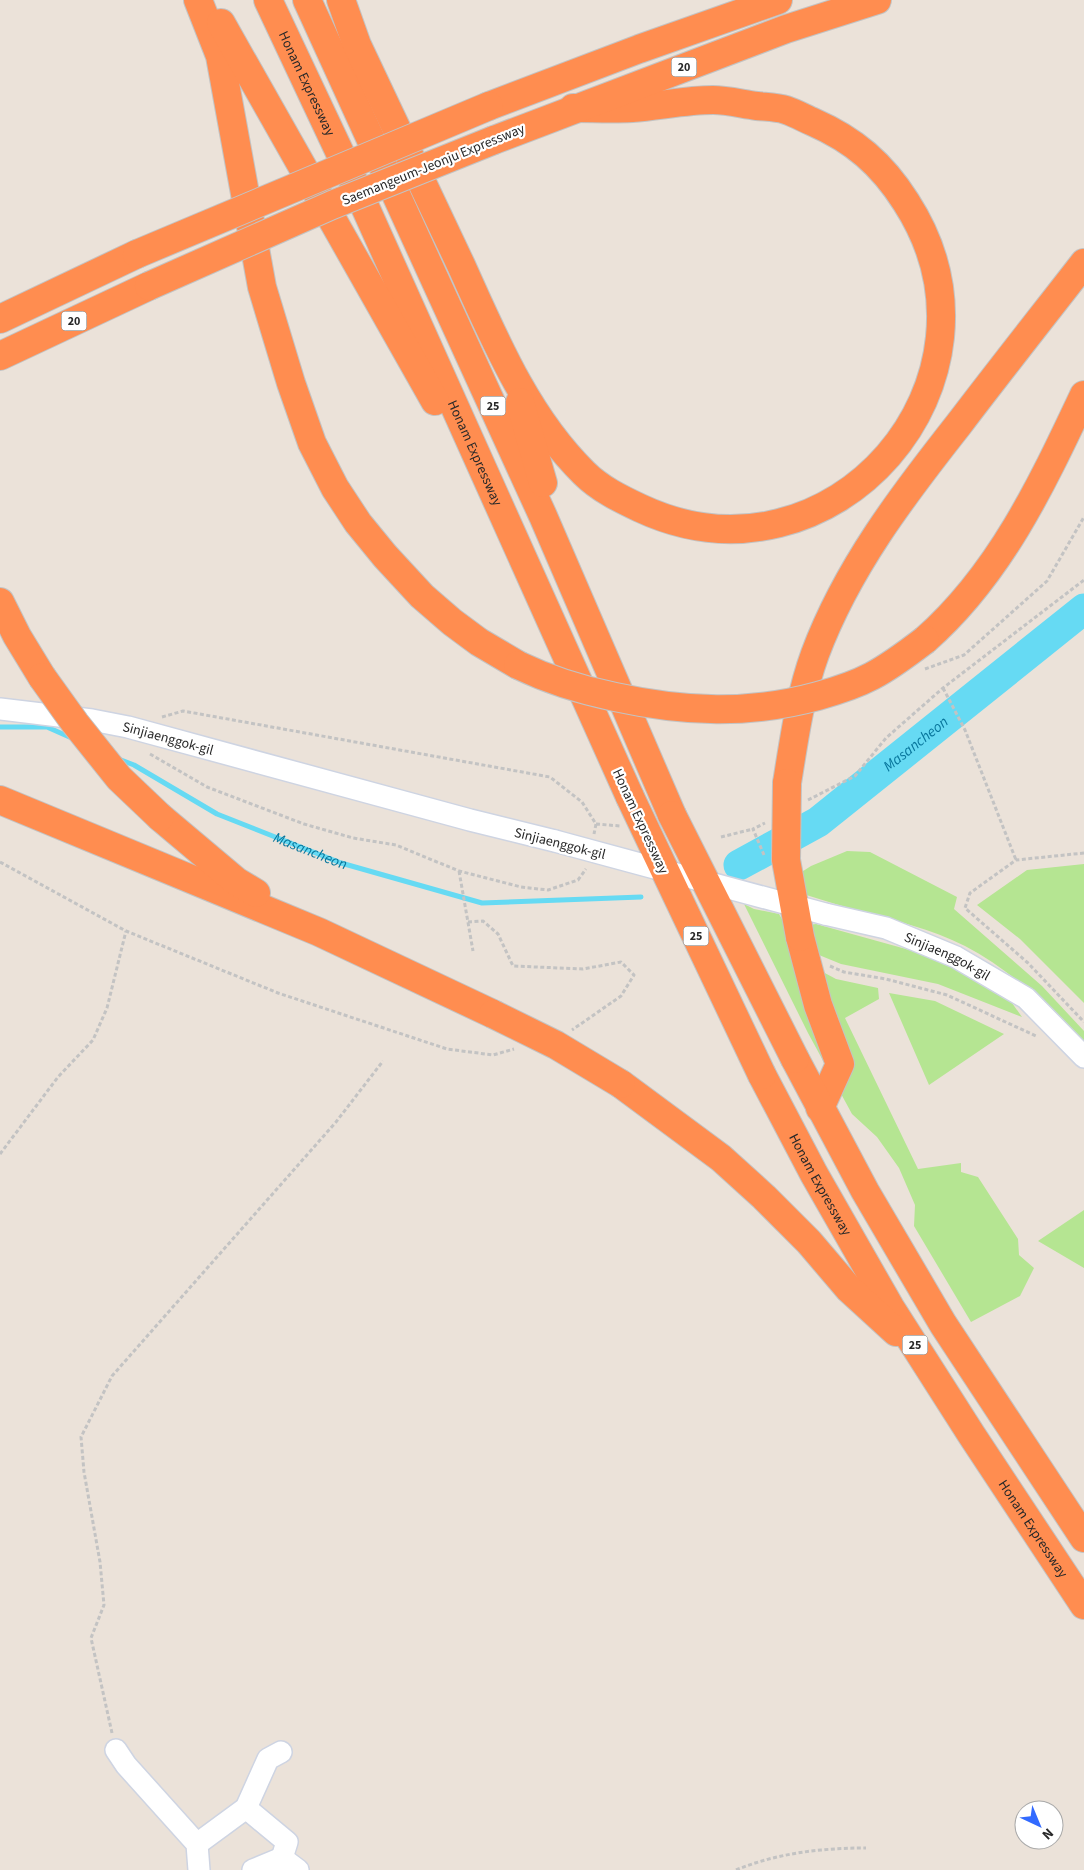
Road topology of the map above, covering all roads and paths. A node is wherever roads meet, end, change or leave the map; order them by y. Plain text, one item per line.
1 (198, 0) edge
2 (208, 0) edge
3 (268, 0) edge
4 (307, 0) edge
5 (341, 0) edge
6 (348, 0) edge
7 (728, 0) edge
8 (778, 0) edge
9 (877, 0) edge
10 (358, 44) junction
11 (639, 49) junction
12 (573, 108) junction
13 (1084, 263) edge
14 (0, 319) edge
15 (0, 356) edge
16 (512, 374) junction
17 (1084, 395) edge
18 (1084, 517) edge
19 (517, 546) junction
20 (1084, 580) edge
21 (574, 588) junction
22 (0, 602) edge
23 (922, 670) dead end
24 (943, 688) junction
25 (0, 709) edge
26 (793, 794) junction
27 (0, 800) edge
28 (768, 821) dead end
29 (596, 824) dead end
30 (628, 827) dead end
31 (753, 829) junction
32 (721, 837) dead end
33 (758, 842) dead end
34 (1084, 853) edge
35 (1016, 860) junction
36 (459, 871) dead end
37 (126, 931) dead end
38 (319, 932) junction
39 (473, 951) dead end
40 (822, 963) dead end
41 (1084, 1022) edge
42 (1041, 1038) dead end
43 (1084, 1057) edge
44 (383, 1061) dead end
45 (820, 1108) junction
46 (0, 1154) edge
47 (920, 1354) junction
48 (1084, 1538) edge
49 (1084, 1605) edge
50 (116, 1750) joint
51 (281, 1752) dead end
52 (246, 1808) junction
53 (197, 1844) junction
54 (866, 1848) dead end
55 (290, 1864) edge
56 (199, 1870) edge
57 (253, 1870) edge
58 (736, 1870) edge

1 - 17 highway, bridge
2 - 19 highway
3 - 19 highway, Honam Expressway / 25
4 - 21 highway, 25
5 - 10 highway
6 - 10 highway
7 - 11 highway
8 - 11 highway, 20
9 - 12 highway, Saemangeum-Jeonju Expressway / 20
10 - 16 highway
11 - 14 highway, 20, bridge
12 - 15 highway, Saemangeum-Jeonju Expressway / 20, bridge
12 - 16 highway
13 - 26 highway
16 - 21 highway
18 - 23 path
19 - 47 highway, Honam Expressway / 25, bridge
20 - 24 path
21 - 45 highway, 25, bridge
22 - 38 highway, bridge
24 - 26 path
24 - 35 path
25 - 43 street, Sinjiaenggok-gil, bridge
26 - 45 highway, bridge
27 - 38 highway
28 - 31 path
29 - 30 path
31 - 32 path
31 - 33 path
34 - 35 path
35 - 41 path
36 - 39 path
37 - 46 path
38 - 47 highway, bridge
40 - 42 path
44 - 50 path
45 - 48 highway, 25
47 - 49 highway, Honam Expressway / 25
50 - 53 street
51 - 52 street
52 - 53 street
52 - 55 street
53 - 56 street
54 - 58 path
55 - 57 street

